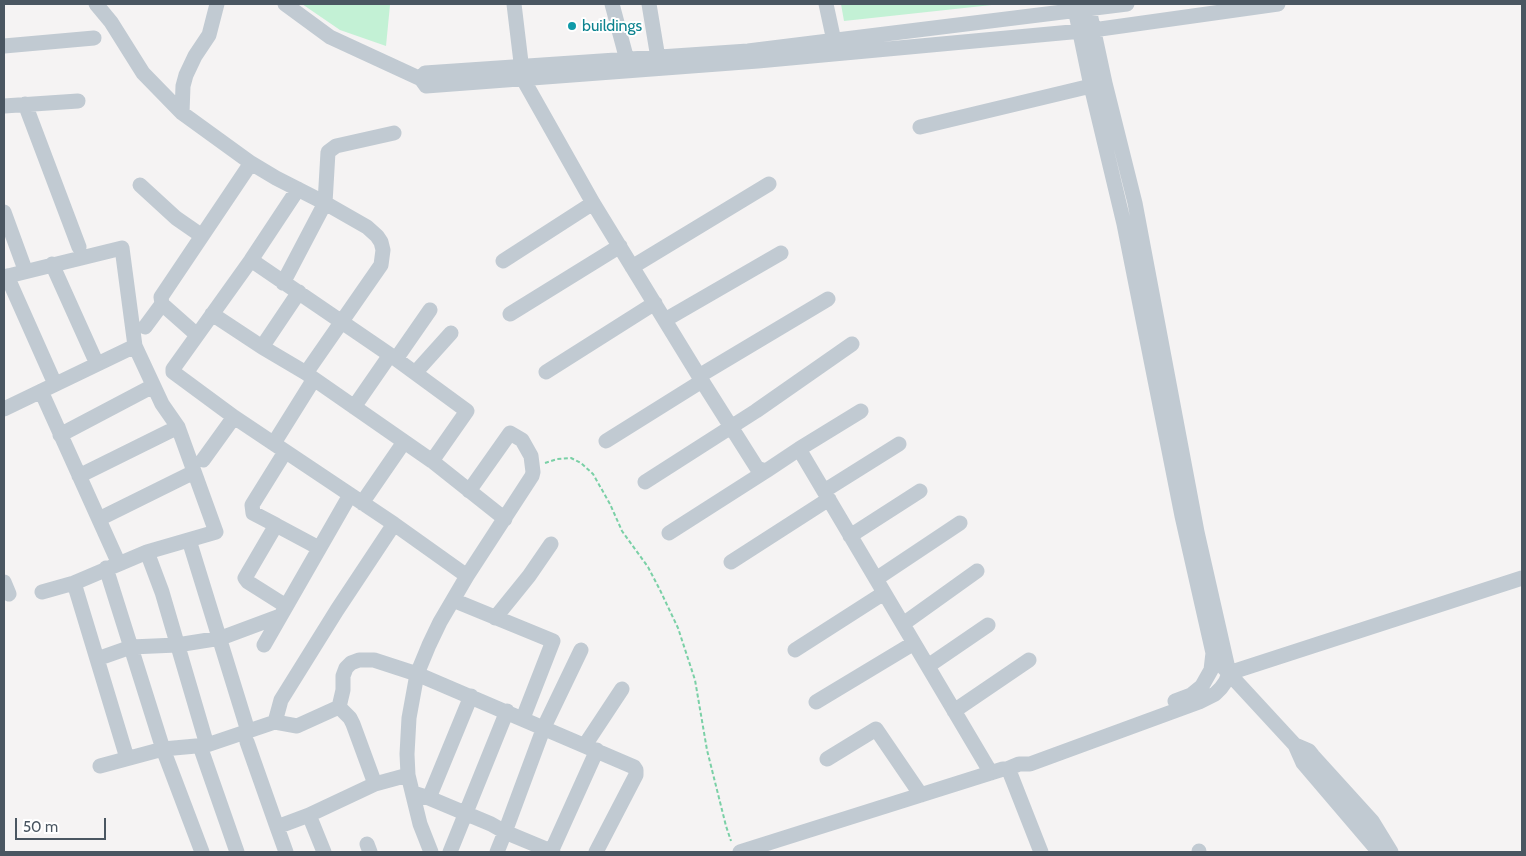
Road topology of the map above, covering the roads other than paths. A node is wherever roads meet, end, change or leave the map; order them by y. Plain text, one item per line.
1 (96, 4) edge
2 (217, 4) edge
3 (284, 4) edge
4 (514, 4) edge
5 (612, 4) edge
6 (649, 4) edge
7 (826, 4) edge
8 (1127, 4) edge
9 (1278, 4) edge
10 (1082, 7) edge
11 (1087, 30) junction
12 (94, 38) dead end
13 (834, 41) junction
14 (4, 46) edge
15 (658, 58) junction
16 (627, 60) junction
17 (708, 60) junction
18 (522, 73) junction
19 (1091, 86) junction
20 (78, 101) dead end
21 (25, 104) junction
22 (4, 106) edge
23 (182, 113) junction
24 (920, 127) dead end
25 (394, 134) dead end
26 (251, 164) junction
27 (769, 184) dead end
28 (140, 185) dead end
29 (298, 189) junction
30 (325, 203) junction
31 (593, 204) junction
32 (4, 212) edge
33 (1139, 221) junction
34 (1124, 224) junction
35 (202, 236) junction
36 (620, 246) junction
37 (79, 248) dead end
38 (781, 253) dead end
39 (1146, 253) junction
40 (1130, 257) junction
41 (252, 260) junction
42 (502, 261) dead end
43 (23, 264) dead end
44 (52, 264) junction
45 (632, 267) junction
46 (5, 276) edge
47 (283, 283) junction
48 (299, 292) junction
49 (828, 299) dead end
50 (655, 303) junction
51 (162, 304) junction
52 (430, 310) dead end
53 (212, 314) junction
54 (510, 314) dead end
55 (665, 320) junction
56 (342, 321) junction
57 (146, 327) dead end
58 (451, 333) dead end
59 (197, 335) junction
60 (852, 344) dead end
61 (135, 346) junction
62 (262, 347) junction
63 (393, 357) junction
64 (97, 364) junction
65 (546, 372) dead end
66 (415, 373) junction
67 (310, 376) junction
68 (701, 379) junction
69 (55, 384) junction
70 (153, 386) junction
71 (41, 391) junction
72 (5, 406) edge
73 (354, 407) junction
74 (861, 411) dead end
75 (234, 417) junction
76 (178, 427) junction
77 (730, 427) junction
78 (60, 435) junction
79 (606, 441) dead end
80 (404, 442) junction
81 (899, 444) dead end
82 (279, 448) junction
83 (799, 449) junction
84 (432, 461) junction
85 (199, 466) junction
86 (766, 471) junction
87 (79, 476) junction
88 (645, 482) dead end
89 (469, 491) junction
90 (920, 491) dead end
91 (827, 495) junction
92 (356, 499) junction
93 (99, 519) junction
94 (505, 519) junction
95 (960, 523) dead end
96 (394, 524) junction
97 (276, 525) junction
98 (670, 533) dead end
99 (850, 536) junction
100 (189, 540) junction
101 (551, 544) dead end
102 (319, 548) junction
103 (147, 552) junction
104 (730, 562) dead end
105 (113, 566) junction
106 (977, 572) dead end
107 (467, 576) junction
108 (1522, 578) edge
109 (876, 579) junction
110 (74, 583) junction
111 (42, 592) dead end
112 (884, 593) junction
113 (453, 600) junction
114 (283, 611) junction
115 (495, 618) junction
116 (903, 624) junction
117 (988, 625) dead end
118 (221, 638) junction
119 (914, 643) junction
120 (177, 645) junction
121 (264, 645) dead end
122 (131, 647) junction
123 (580, 650) dead end
124 (795, 650) dead end
125 (1213, 658) junction
126 (97, 659) junction
127 (1029, 660) dead end
128 (928, 666) junction
129 (1229, 673) junction
130 (418, 674) junction
131 (622, 689) dead end
132 (471, 696) junction
133 (816, 702) dead end
134 (339, 707) junction
135 (507, 711) junction
136 (954, 711) junction
137 (522, 718) junction
138 (275, 722) junction
139 (544, 727) junction
140 (248, 736) junction
141 (1295, 745) junction
142 (204, 746) junction
143 (591, 748) junction
144 (163, 749) junction
145 (127, 758) junction
146 (827, 759) dead end
147 (100, 766) dead end
148 (1013, 767) junction
149 (991, 773) junction
150 (408, 775) junction
151 (374, 784) junction
152 (413, 793) junction
153 (921, 795) junction
154 (430, 798) junction
155 (467, 813) junction
156 (309, 815) junction
157 (277, 827) junction
158 (505, 832) junction
159 (736, 847) edge
160 (1039, 851) edge
161 (202, 852) edge
162 (237, 852) edge
163 (286, 852) edge
164 (324, 852) edge
165 (431, 852) edge
166 (450, 852) edge
167 (497, 852) edge
168 (552, 852) edge
169 (596, 852) edge
170 (1379, 852) edge
171 (1391, 852) edge

1 - 23 street
2 - 23 street
3 - 18 street
4 - 18 street
5 - 16 street
6 - 15 street
7 - 13 street
8 - 10 street
9 - 11 street
10 - 11 street
10 - 13 street
11 - 17 street
11 - 19 street
11 - 33 street
12 - 14 street
13 - 17 street
15 - 16 street
15 - 17 street
16 - 18 street
17 - 18 street
18 - 31 street
19 - 24 street
19 - 34 street
20 - 21 street
21 - 22 street
21 - 37 street
23 - 26 street
25 - 30 street
26 - 29 street
26 - 35 street
27 - 45 street
28 - 35 street
29 - 30 street
29 - 41 street
30 - 47 street
30 - 56 street
31 - 36 street
31 - 42 street
32 - 43 street
33 - 34 street
33 - 39 street
34 - 40 street
35 - 51 street
36 - 45 street
36 - 54 street
38 - 55 street
39 - 40 street
39 - 129 street
40 - 125 street
41 - 47 street
41 - 53 street
44 - 46 street
44 - 61 street
44 - 64 street
45 - 50 street
46 - 69 street
47 - 48 street
48 - 56 street
48 - 62 street
49 - 68 street
50 - 55 street
50 - 65 street
51 - 57 street
51 - 59 street
52 - 63 street
53 - 59 street
53 - 62 street
55 - 68 street
56 - 63 street
56 - 67 street
58 - 66 street
59 - 75 street
60 - 77 street
61 - 64 street
61 - 70 street
62 - 67 street
63 - 66 street
63 - 73 street
64 - 69 street
66 - 84 street
67 - 73 street
67 - 82 street
68 - 77 street
68 - 79 street
69 - 71 street
70 - 76 street
70 - 78 street
71 - 72 street
71 - 78 street
73 - 80 street
74 - 83 street
75 - 82 street
75 - 85 street
76 - 85 street
76 - 87 street
77 - 86 street
77 - 88 street
78 - 87 street
80 - 84 street
80 - 92 street
81 - 91 street
82 - 92 street
82 - 97 street
83 - 86 street
83 - 91 street
84 - 89 street
85 - 93 street
85 - 100 street
86 - 98 street
87 - 93 street
89 - 94 street
89 - 94 street
90 - 99 street
91 - 99 street
91 - 104 street
92 - 96 street
92 - 102 street
93 - 105 street
94 - 107 street
95 - 109 street
96 - 107 street
96 - 138 street
97 - 102 street
97 - 114 street
99 - 109 street
100 - 103 street
100 - 118 street
101 - 115 street
102 - 114 street
103 - 105 street
103 - 120 street
105 - 110 street
105 - 122 street
106 - 116 street
107 - 113 street
108 - 129 street
109 - 112 street
110 - 111 street
110 - 126 street
112 - 116 street
112 - 124 street
113 - 115 street
113 - 130 street
114 - 118 street
114 - 121 street
115 - 137 street
116 - 119 street
117 - 128 street
118 - 120 street
118 - 140 street
119 - 128 street
119 - 133 street
120 - 122 street
120 - 142 street
122 - 126 street
122 - 144 street
123 - 139 street
125 - 129 street
125 - 148 street
126 - 145 street
127 - 136 street
128 - 136 street
129 - 141 street
129 - 148 street
130 - 132 street
130 - 134 street
130 - 150 street
131 - 143 street
132 - 135 street
132 - 154 street
134 - 138 street
134 - 151 street
135 - 137 street
135 - 155 street
136 - 149 street
137 - 139 street
138 - 140 street
139 - 143 street
139 - 158 street
140 - 142 street
140 - 157 street
141 - 170 street
141 - 171 street
142 - 144 street
142 - 162 street
143 - 168 street
143 - 169 street
144 - 145 street
144 - 161 street
145 - 147 street
146 - 153 street
148 - 149 street
148 - 160 street
149 - 153 street
150 - 151 street
150 - 152 street
151 - 156 street
152 - 154 street
152 - 165 street
153 - 159 street
154 - 155 street
155 - 158 street
155 - 166 street
156 - 157 street
156 - 164 street
157 - 163 street
158 - 167 street
158 - 168 street

